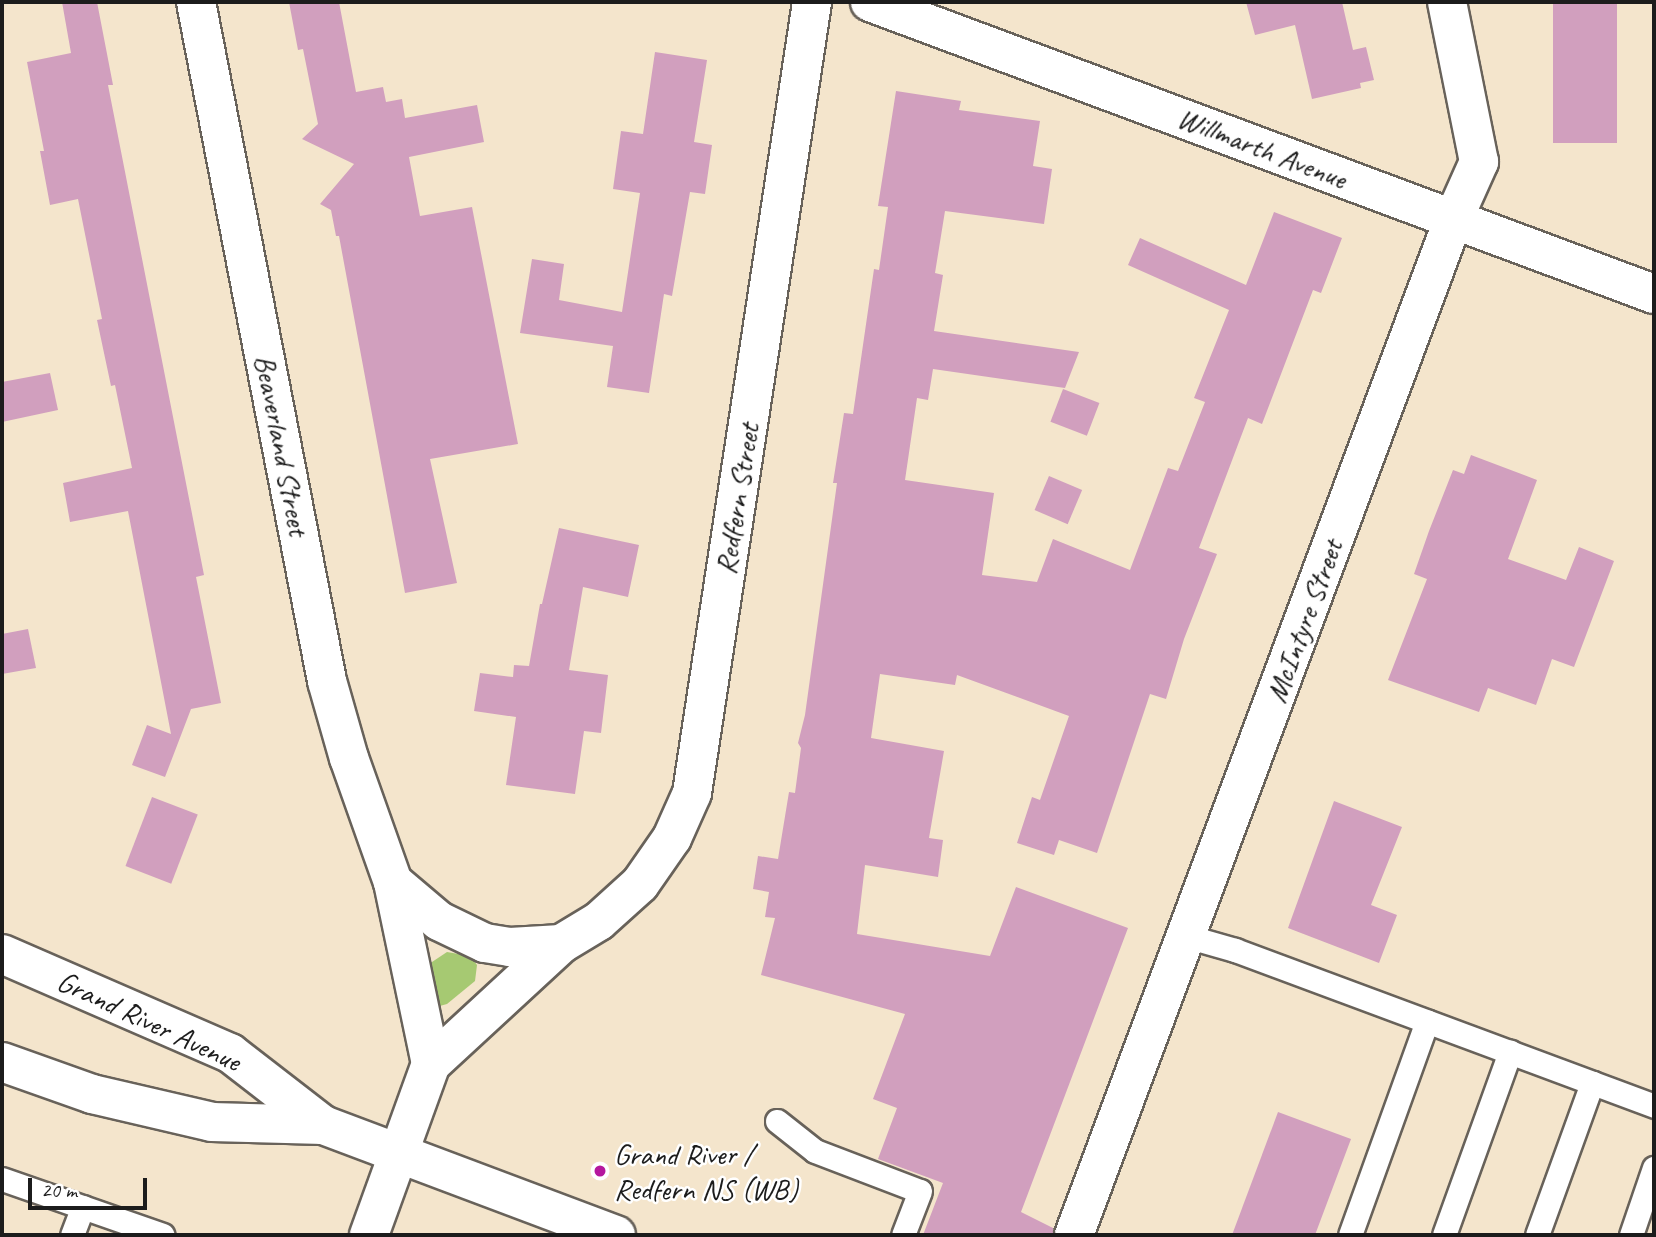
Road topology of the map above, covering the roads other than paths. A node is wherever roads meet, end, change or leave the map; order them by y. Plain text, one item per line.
1 (196, 2) edge
2 (812, 2) edge
3 (870, 2) edge
4 (1447, 2) edge
5 (1453, 220) junction
6 (1654, 294) edge
7 (393, 882) junction
8 (1186, 936) junction
9 (561, 944) junction
10 (2, 954) edge
11 (1427, 1021) junction
12 (1510, 1052) junction
13 (2, 1062) edge
14 (431, 1064) junction
15 (1592, 1083) junction
16 (1654, 1106) edge
17 (777, 1121) dead end
18 (323, 1125) junction
19 (400, 1155) junction
20 (1654, 1168) edge
21 (2, 1179) edge
22 (83, 1207) junction
23 (72, 1235) edge
24 (163, 1235) edge
25 (369, 1235) edge
26 (616, 1235) edge
27 (903, 1235) edge
28 (1074, 1235) edge
29 (1350, 1235) edge
30 (1444, 1235) edge
31 (1537, 1235) edge
32 (1631, 1235) edge

1 - 7 street, Beaverland Street
2 - 9 street, Redfern Street
3 - 5 street, Willmarth Avenue
4 - 5 street, McIntyre Street
5 - 6 street, Willmarth Avenue
5 - 8 street, McIntyre Street
7 - 9 street
7 - 14 street, Beaverland Street
8 - 11 lane
8 - 28 street, McIntyre Street
9 - 14 street
10 - 18 street, Grand River Avenue
11 - 12 lane
11 - 29 lane
12 - 15 lane
12 - 30 lane
13 - 18 street, Grand River Avenue
14 - 19 street
15 - 16 lane
15 - 31 lane
17 - 27 lane
18 - 19 street, Grand River Avenue
19 - 25 street
19 - 26 street, Grand River Avenue
20 - 32 lane
21 - 22 lane
22 - 23 lane
22 - 24 lane

